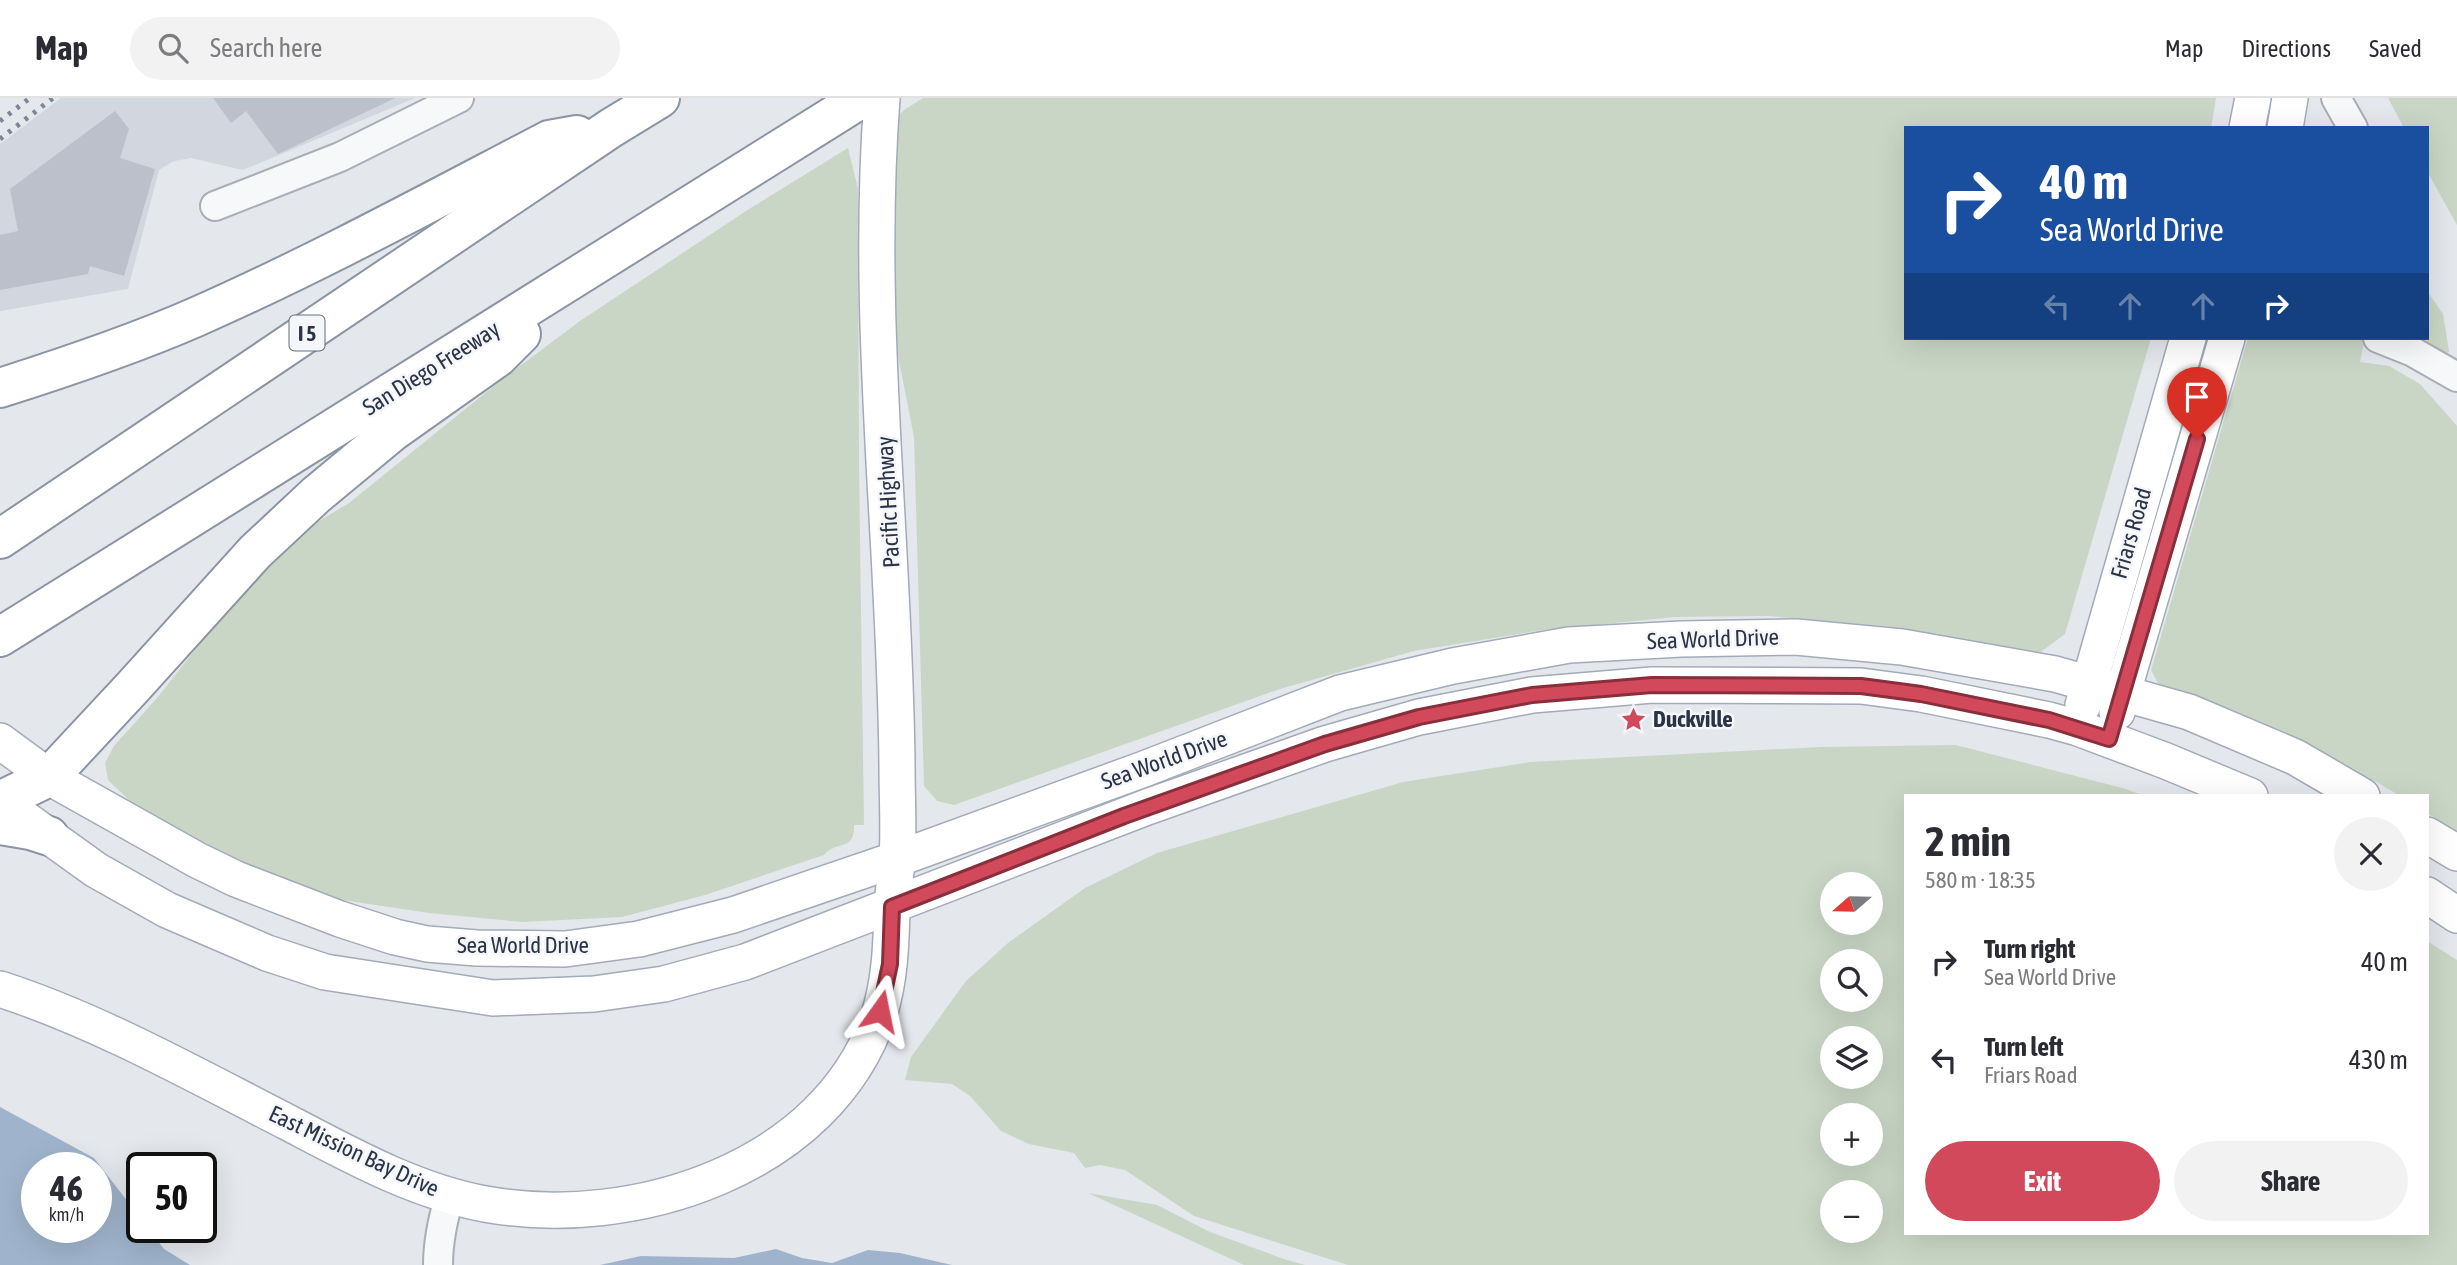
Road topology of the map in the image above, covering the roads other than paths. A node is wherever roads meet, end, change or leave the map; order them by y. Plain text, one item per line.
1 (459, 98) edge
2 (660, 98) edge
3 (862, 98) edge
4 (882, 98) edge
5 (2253, 98) edge
6 (2290, 98) edge
7 (2336, 98) edge
8 (2247, 126) edge
9 (2285, 126) edge
10 (2352, 126) edge
11 (611, 128) junction
12 (215, 206) dead end
13 (573, 280) junction
14 (2187, 340) edge
15 (2226, 340) edge
16 (2383, 340) edge
17 (2457, 377) edge
18 (0, 388) edge
19 (0, 539) edge
20 (0, 637) edge
21 (2088, 682) junction
22 (2123, 692) junction
23 (2094, 734) junction
24 (0, 741) edge
25 (49, 776) junction
26 (2245, 794) edge
27 (2358, 794) edge
28 (0, 807) edge
29 (49, 836) joint
30 (2429, 836) edge
31 (2457, 853) edge
32 (897, 859) junction
33 (2429, 896) edge
34 (892, 907) junction
35 (2457, 915) edge
36 (0, 989) edge
37 (450, 1195) junction
38 (438, 1265) edge

1 - 12 street
2 - 11 highway, I 5
3 - 13 highway, San Diego Freeway
4 - 32 main road, Pacific Highway
5 - 8 main road
6 - 9 main road
7 - 10 street
11 - 18 highway
11 - 19 highway, I 5
13 - 20 highway, San Diego Freeway
13 - 25 highway
14 - 21 main road, Friars Road
15 - 22 main road, Friars Road
16 - 17 street
21 - 22 main road, Sea World Drive
21 - 23 main road, Friars Road
21 - 32 main road, Sea World Drive
22 - 23 main road, Friars Road
22 - 27 main road, Sea World Drive
23 - 26 main road, Sea World Drive
23 - 34 main road, Sea World Drive
24 - 25 main road, Sea World Drive
25 - 28 highway
25 - 32 main road, Sea World Drive
28 - 29 highway
29 - 34 main road, Sea World Drive
30 - 31 main road
32 - 34 main road, Pacific Highway
33 - 35 main road
34 - 37 main road, East Mission Bay Drive
36 - 37 main road, East Mission Bay Drive
37 - 38 street

